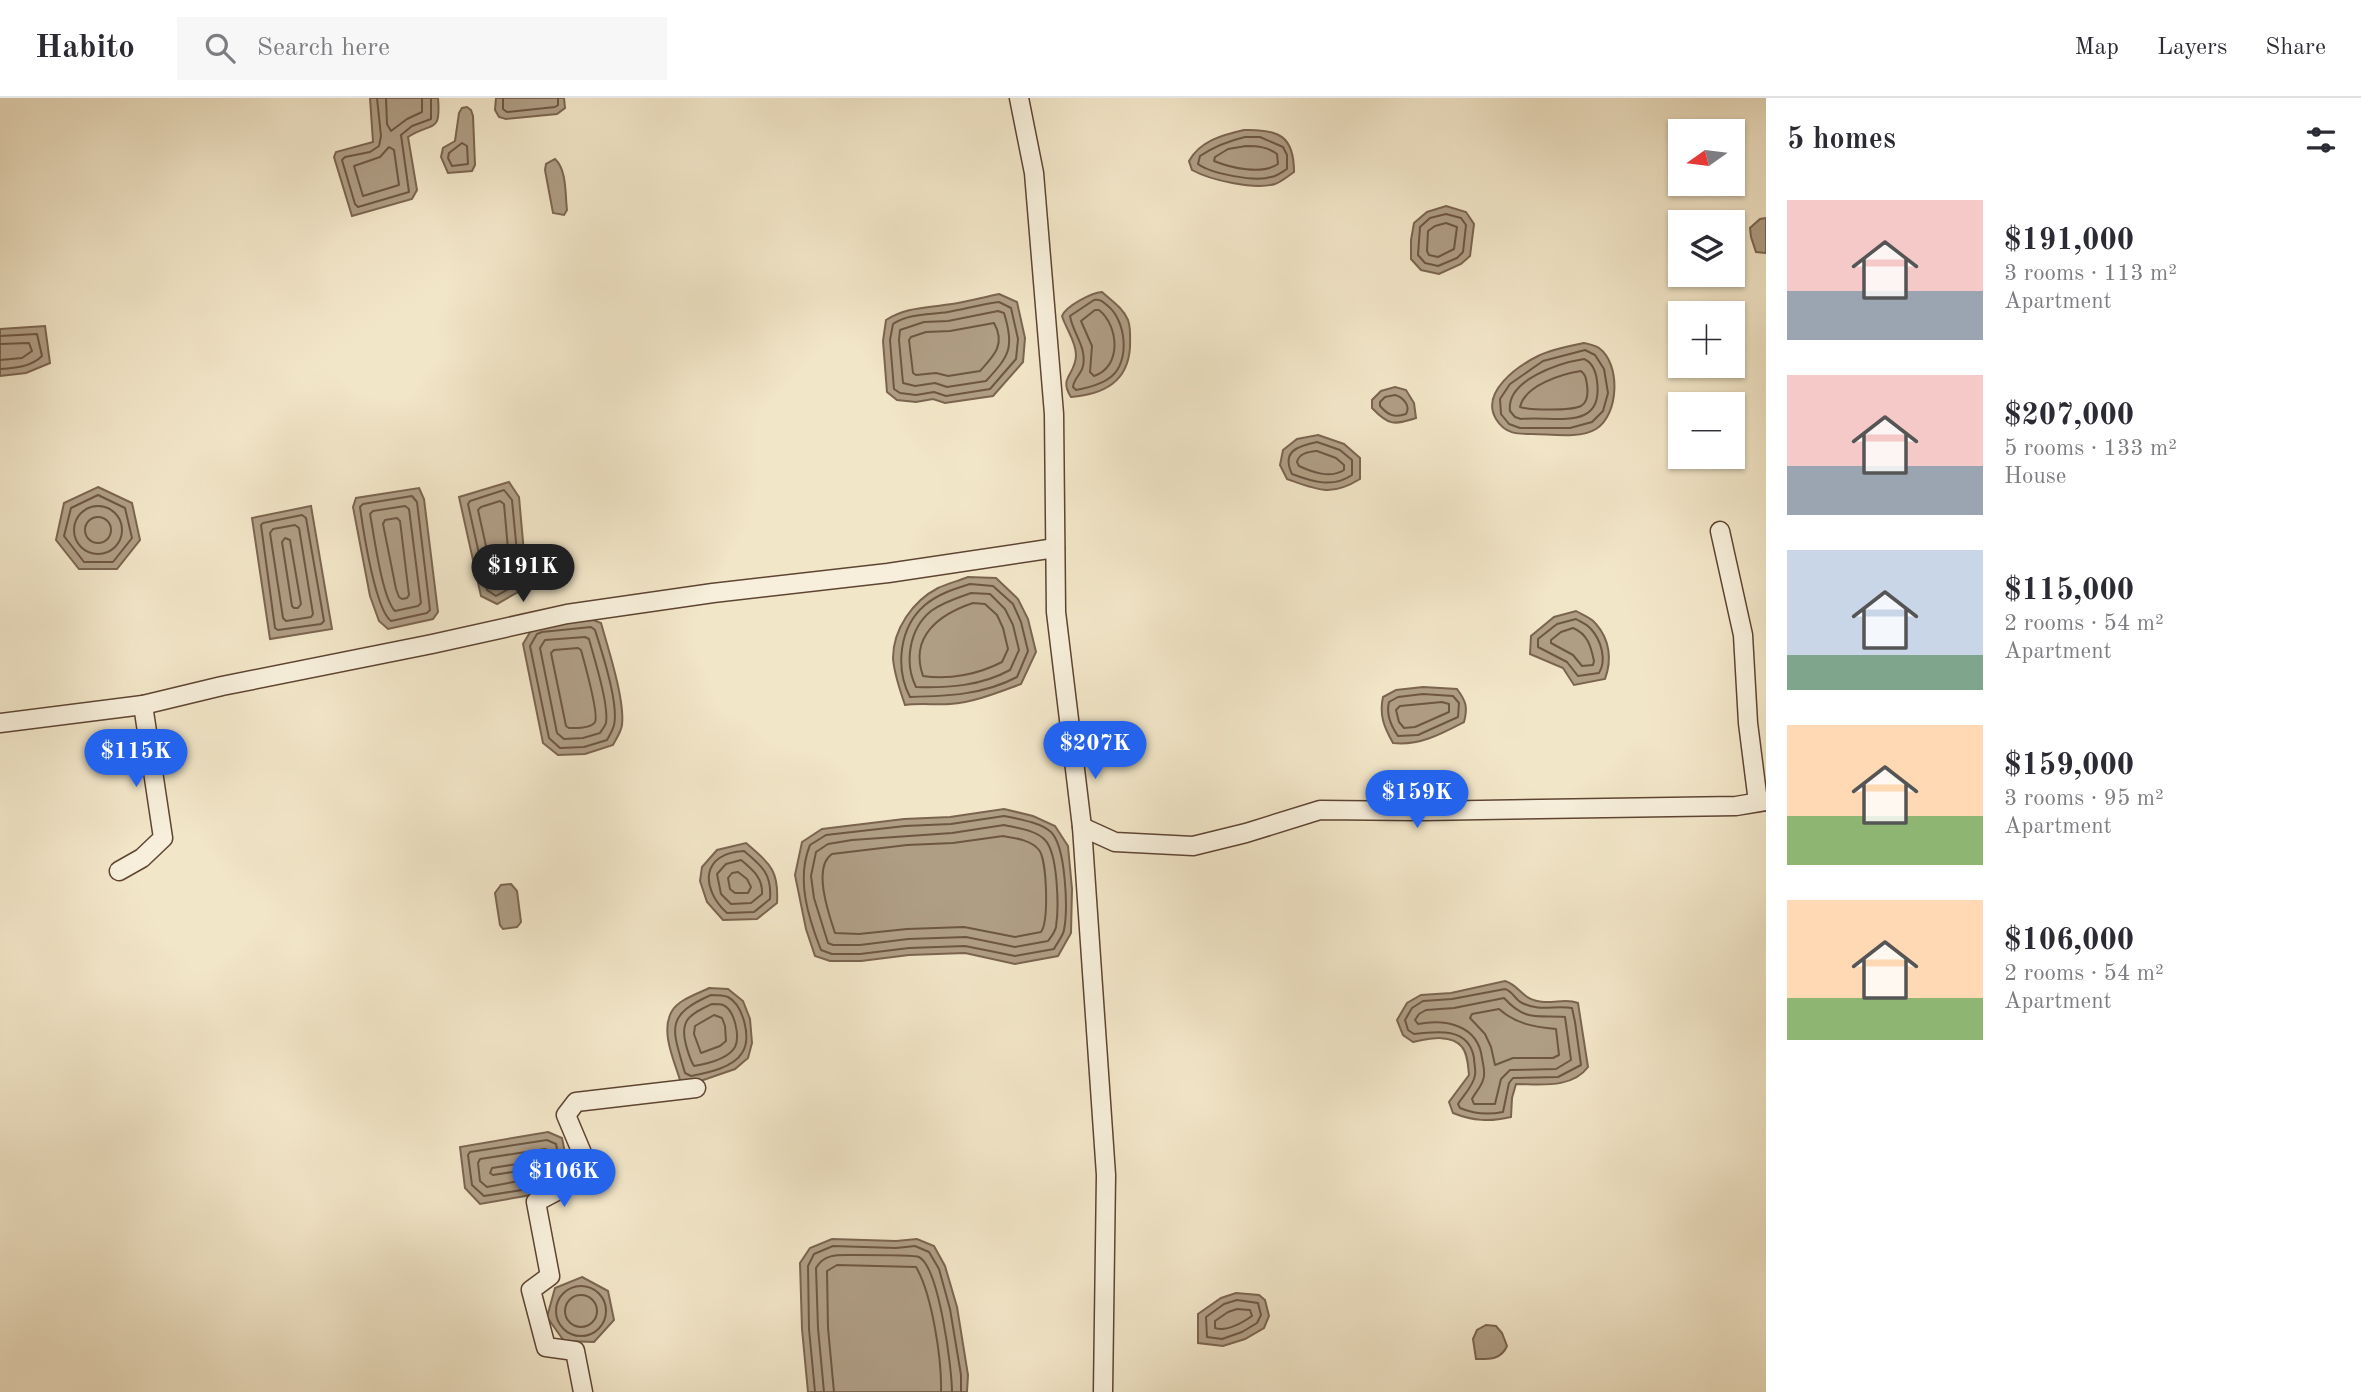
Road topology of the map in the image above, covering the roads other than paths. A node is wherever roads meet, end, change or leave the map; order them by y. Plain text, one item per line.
1 (1019, 98) edge
2 (1720, 531) dead end
3 (1055, 548) junction
4 (143, 705) junction
5 (0, 723) edge
6 (1762, 801) edge
7 (1082, 827) junction
8 (119, 871) dead end
9 (695, 1088) dead end
10 (583, 1392) edge
11 (1103, 1392) edge

1 - 3 street
2 - 6 street
3 - 4 street
3 - 7 street
4 - 5 street
4 - 8 street
6 - 7 street
7 - 11 street
9 - 10 street

